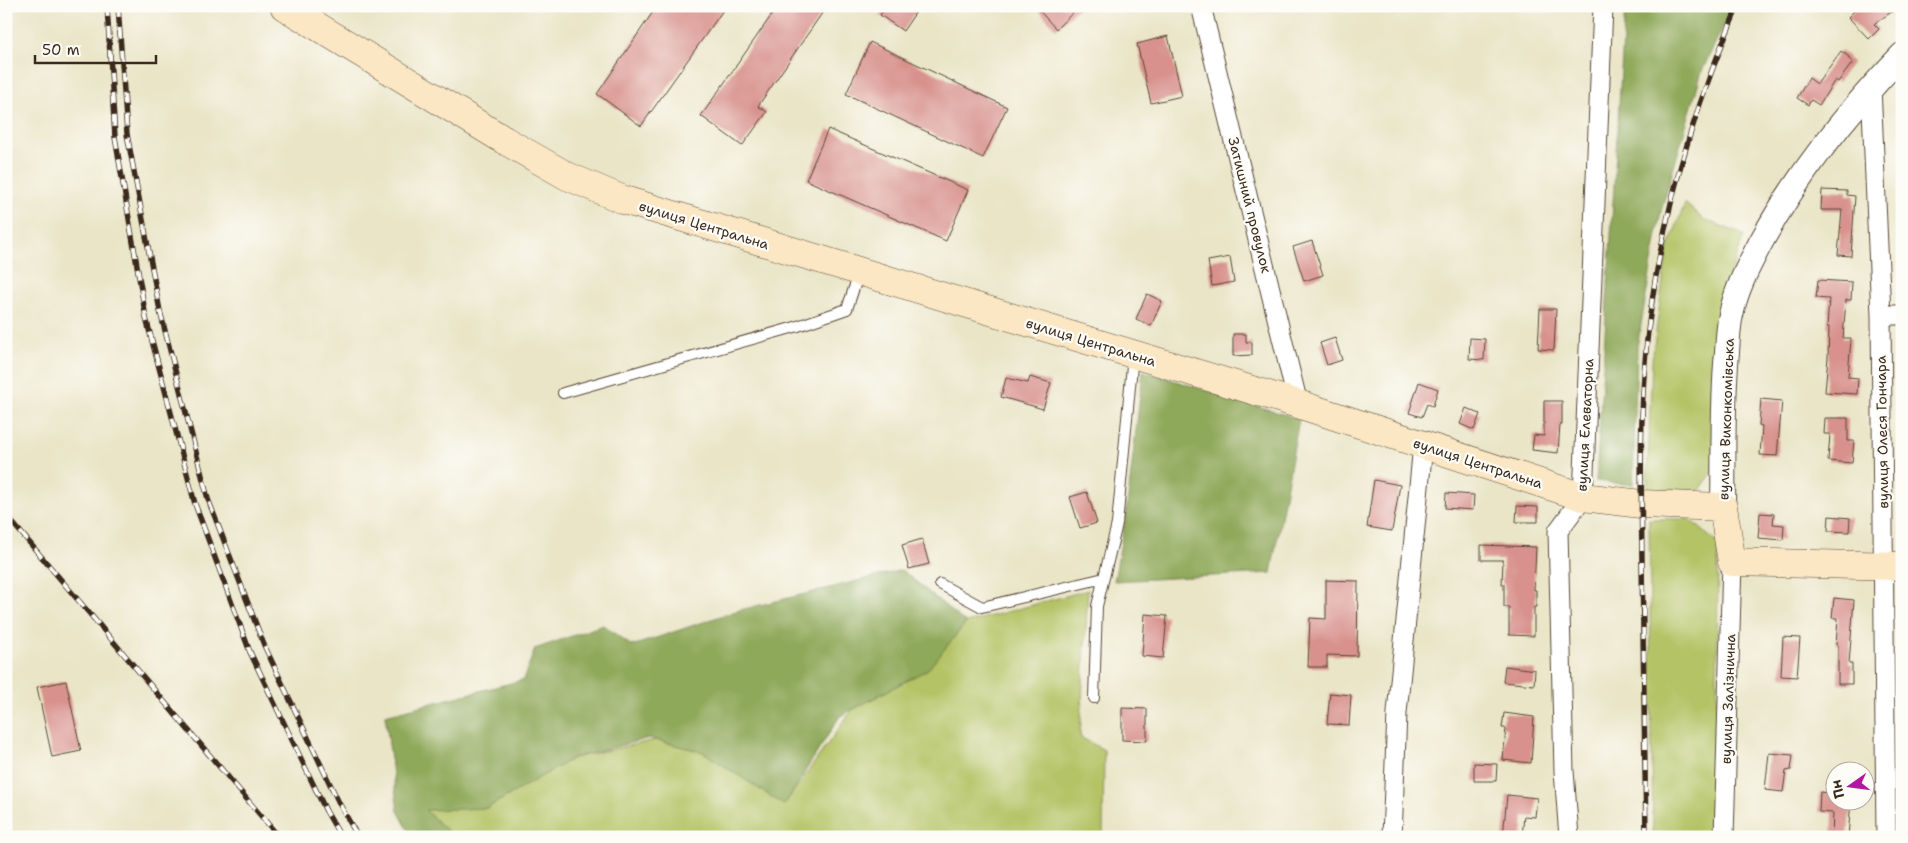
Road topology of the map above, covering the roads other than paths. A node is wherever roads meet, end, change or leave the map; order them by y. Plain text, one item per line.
1 (284, 6) edge
2 (1201, 6) edge
3 (1603, 6) edge
4 (1902, 55) edge
5 (1872, 86) junction
6 (860, 272) junction
7 (1881, 315) junction
8 (1902, 315) edge
9 (1133, 355) junction
10 (562, 392) dead end
11 (1298, 404) junction
12 (1424, 445) junction
13 (1583, 497) junction
14 (1723, 508) junction
15 (1732, 562) junction
16 (1893, 566) edge
17 (1104, 578) junction
18 (940, 584) dead end
19 (1094, 698) dead end
20 (1392, 837) edge
21 (1569, 837) edge
22 (1724, 837) edge
23 (1886, 837) edge

1 - 6 main road, вулиця Центральна
2 - 11 street, Затишний провулок
3 - 13 street, вулиця Елеваторна
4 - 5 street, вулиця Виконкомівська
5 - 7 street, вулиця Олеся Гончара
5 - 14 street, вулиця Виконкомівська
6 - 9 main road, вулиця Центральна
6 - 10 lane
7 - 8 street
7 - 16 street, вулиця Олеся Гончара
9 - 11 main road, вулиця Центральна
9 - 17 lane
11 - 12 main road, вулиця Центральна
12 - 13 main road, вулиця Центральна
12 - 20 street
13 - 14 main road, вулиця Центральна
13 - 21 street, вулиця Елеваторна
14 - 15 main road
15 - 16 main road
15 - 22 street, вулиця Залізнична
16 - 23 street, вулиця Олеся Гончара
17 - 18 lane
17 - 19 lane

